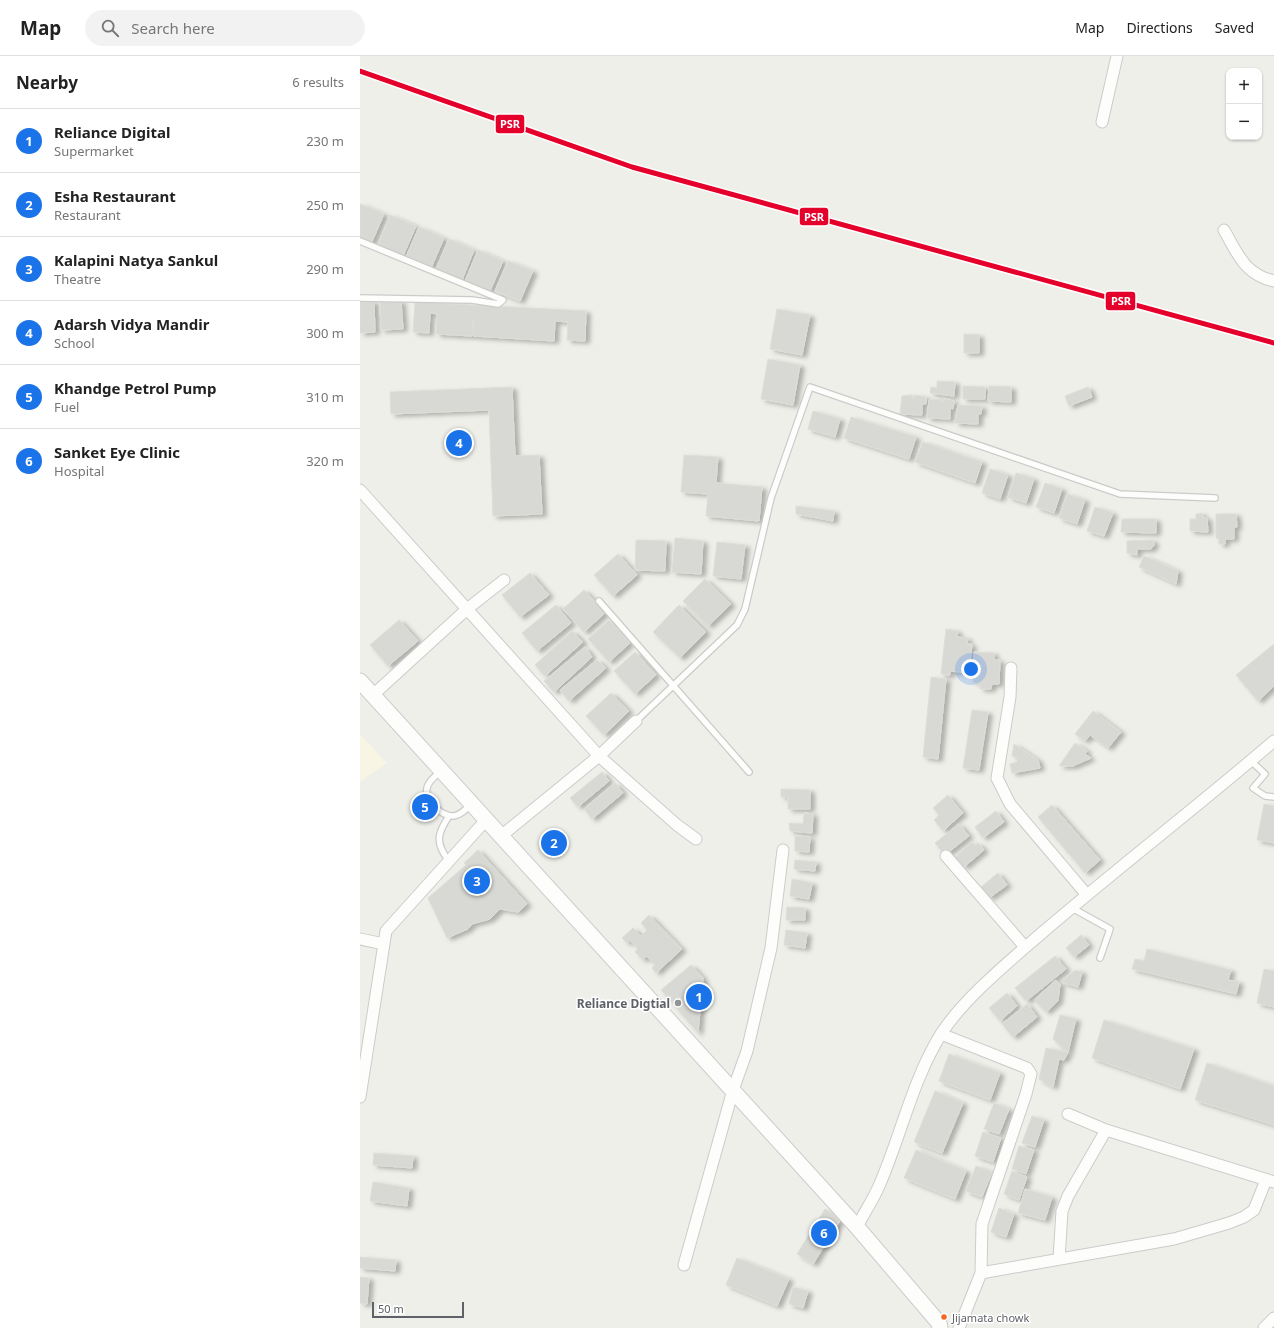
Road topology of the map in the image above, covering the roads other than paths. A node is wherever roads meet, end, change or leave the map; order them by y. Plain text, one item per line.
1 (1117, 56) edge
2 (1102, 122) dead end
3 (1224, 230) dead end
4 (360, 241) edge
5 (1274, 281) edge
6 (360, 298) edge
7 (360, 490) edge
8 (1215, 498) dead end
9 (504, 580) dead end
10 (599, 601) dead end
11 (467, 608) junction
12 (1011, 668) dead end
13 (360, 681) edge
14 (673, 685) junction
15 (373, 695) junction
16 (636, 720) joint
17 (1274, 741) edge
18 (599, 756) junction
19 (1251, 761) junction
20 (441, 770) junction
21 (749, 772) dead end
22 (1274, 797) edge
23 (472, 803) junction
24 (449, 816) junction
25 (486, 820) junction
26 (501, 836) junction
27 (696, 839) dead end
28 (783, 850) dead end
29 (946, 856) dead end
30 (449, 861) junction
31 (1087, 895) junction
32 (1072, 908) junction
33 (360, 939) edge
34 (384, 944) junction
35 (1025, 947) junction
36 (1100, 958) dead end
37 (941, 1034) junction
38 (362, 1065) edge
39 (733, 1090) junction
40 (360, 1097) edge
41 (1068, 1114) dead end
42 (1106, 1130) junction
43 (1270, 1181) edge
44 (857, 1227) junction
45 (1059, 1259) junction
46 (684, 1265) dead end
47 (981, 1273) junction
48 (1274, 1318) edge
49 (940, 1328) edge
50 (959, 1328) edge
51 (1264, 1328) edge

1 - 2 street
3 - 5 street
4 - 6 lane
7 - 11 street
8 - 14 lane
9 - 11 street
10 - 14 lane
11 - 15 street
11 - 18 street
12 - 31 street
13 - 15 main road
14 - 16 lane
14 - 21 lane
15 - 20 main road
16 - 18 street
17 - 19 street
18 - 26 street
18 - 27 street
19 - 22 lane
19 - 31 street
20 - 23 main road
20 - 24 lane
23 - 24 lane
23 - 25 main road
24 - 30 lane
25 - 26 main road
25 - 30 street
26 - 39 main road
28 - 39 street
29 - 35 street
30 - 34 street
31 - 32 street
32 - 35 street
32 - 36 lane
33 - 34 street
34 - 38 street
35 - 37 street
37 - 44 street
37 - 47 street
38 - 40 street
39 - 44 main road
39 - 46 street
41 - 42 street
42 - 43 street
42 - 45 street
43 - 45 street
44 - 49 main road
45 - 47 street
47 - 50 street
48 - 51 street

